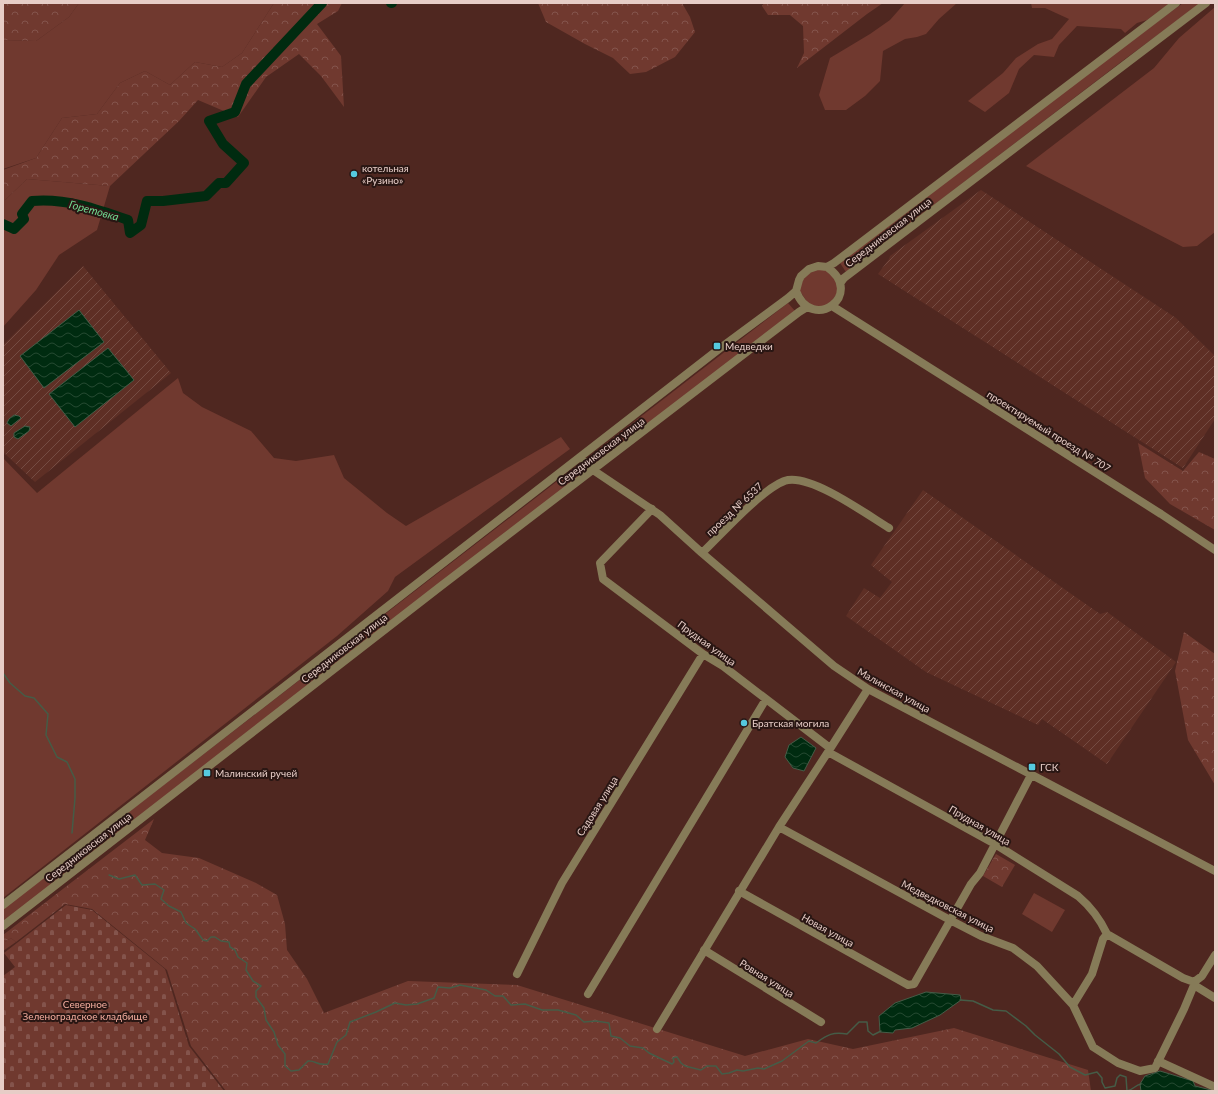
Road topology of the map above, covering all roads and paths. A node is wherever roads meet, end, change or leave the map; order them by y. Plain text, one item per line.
1 (1176, 3) edge
2 (1206, 3) edge
3 (827, 267) junction
4 (841, 282) junction
5 (796, 291) junction
6 (832, 306) junction
7 (807, 307) junction
8 (581, 457) junction
9 (593, 470) junction
10 (652, 509) junction
11 (889, 528) dead end
12 (1215, 550) edge
13 (702, 553) junction
14 (703, 654) junction
15 (868, 689) junction
16 (766, 699) junction
17 (829, 750) junction
18 (1031, 775) junction
19 (168, 777) junction
20 (179, 789) junction
21 (779, 827) junction
22 (995, 844) junction
23 (1215, 871) edge
24 (739, 891) junction
25 (3, 905) edge
26 (950, 920) junction
27 (3, 926) edge
28 (1107, 934) junction
29 (704, 950) junction
30 (1215, 955) edge
31 (517, 974) dead end
32 (1194, 984) junction
33 (588, 994) dead end
34 (1215, 998) edge
35 (1073, 1005) junction
36 (821, 1022) dead end
37 (657, 1029) dead end
38 (1158, 1061) junction
39 (1215, 1086) edge

1 - 3 street, Середниковская улица
2 - 4 street, Середниковская улица
3 - 4 street
3 - 5 street, Середниковская улица
4 - 6 street
5 - 7 street
5 - 8 street, Середниковская улица
6 - 7 street
6 - 12 street, проектируемый проезд № 707
7 - 9 street, Середниковская улица
8 - 9 street, Малинская улица
8 - 19 street, Середниковская улица
9 - 10 street, Малинская улица
9 - 20 street, Середниковская улица
10 - 13 street, Малинская улица
10 - 14 street, Прудная улица
11 - 13 street, проезд № 6537
13 - 15 street, Малинская улица
14 - 16 street, Прудная улица
14 - 31 street, Садовая улица
15 - 17 street
15 - 18 street, Малинская улица
16 - 17 street, Прудная улица
16 - 33 street
17 - 21 street
17 - 22 street, Прудная улица
18 - 22 street
18 - 23 street, Малинская улица
19 - 20 street
19 - 25 street, Середниковская улица
20 - 27 street, Середниковская улица
21 - 24 street
21 - 26 street, Медведковская улица
22 - 26 street
22 - 28 street, Прудная улица
24 - 26 street, Новая улица
24 - 29 street
26 - 35 street, Медведковская улица
28 - 32 street
28 - 35 street
29 - 36 street, Ровная улица
29 - 37 street
30 - 32 street
32 - 34 street
32 - 38 street
35 - 38 street, Медведковская улица
38 - 39 street

